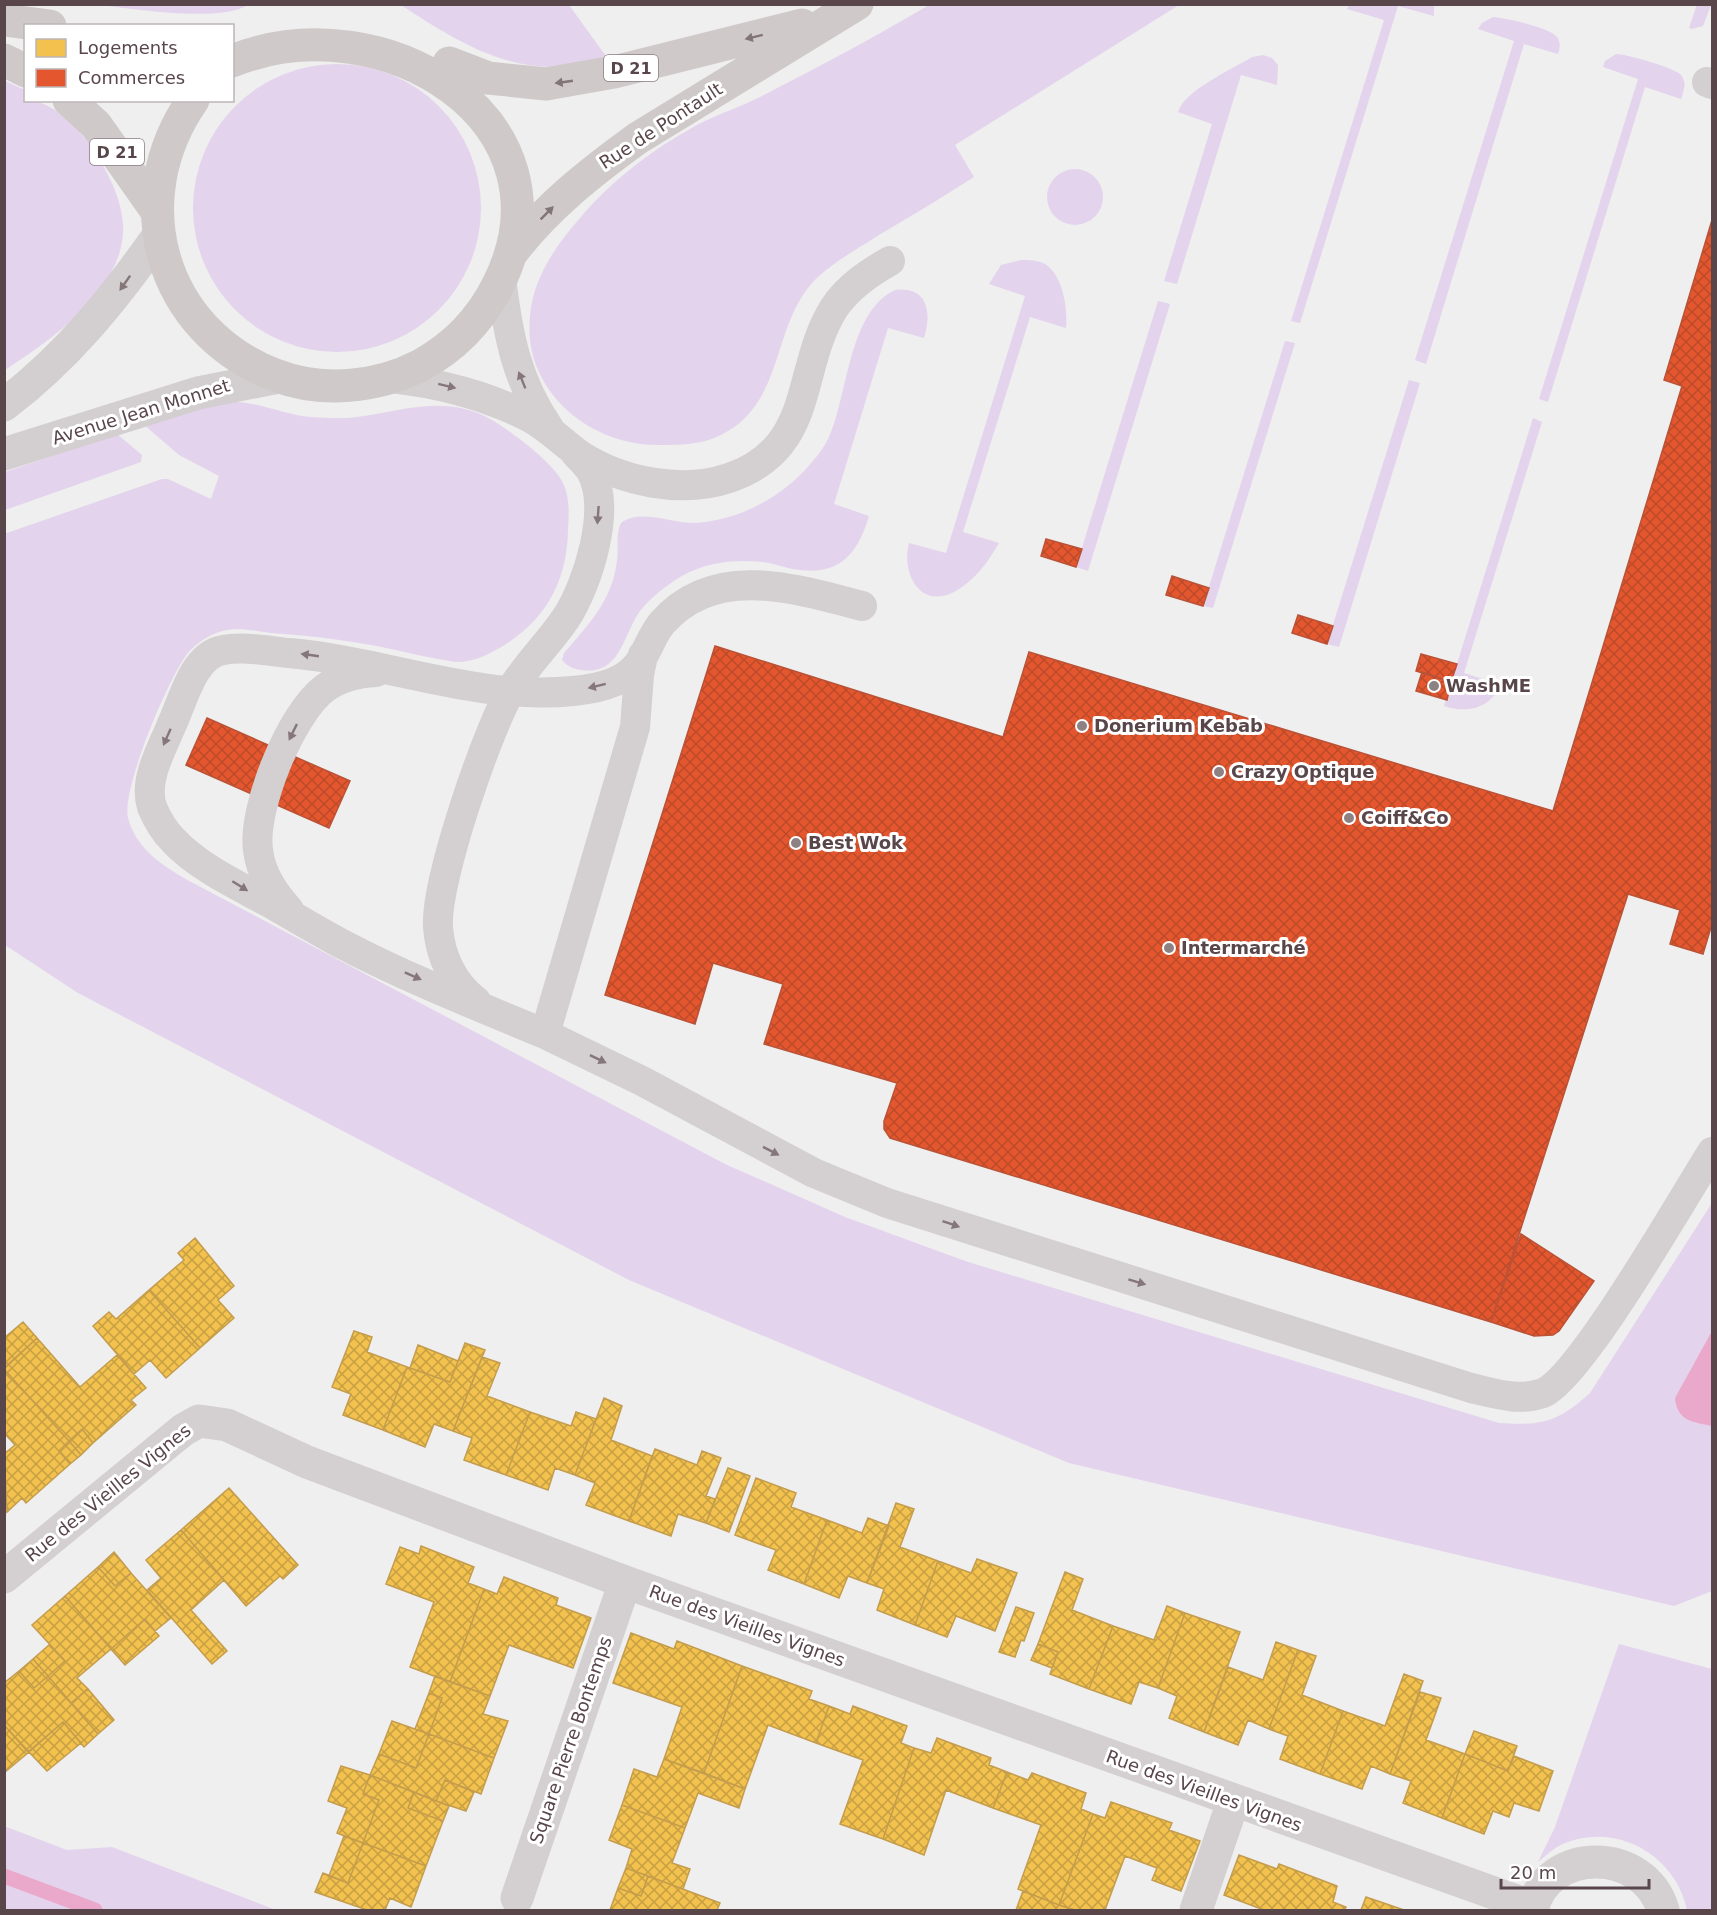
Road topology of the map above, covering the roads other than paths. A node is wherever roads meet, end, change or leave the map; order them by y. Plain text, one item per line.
1 (844, 11) edge
2 (4, 20) edge
3 (35, 24) edge
4 (276, 38) junction
5 (234, 39) edge
6 (431, 55) junction
7 (4, 60) edge
8 (234, 61) edge
9 (24, 70) edge
10 (71, 102) edge
11 (192, 102) edge
12 (158, 223) junction
13 (890, 261) dead end
14 (505, 267) junction
15 (279, 376) junction
16 (390, 378) junction
17 (4, 405) edge
18 (559, 438) junction
19 (4, 454) edge
20 (862, 606) dead end
21 (644, 655) junction
22 (409, 674) junction
23 (510, 691) junction
24 (307, 924) junction
25 (488, 1010) junction
26 (545, 1034) junction
27 (1713, 1152) edge
28 (5, 1576) edge
29 (625, 1582) junction
30 (1233, 1802) junction
31 (517, 1898) dead end
32 (1532, 1909) edge
33 (1197, 1911) edge
34 (1663, 1911) edge

1 -> 6 main road, Rue de Pontault / D 21
14 -> 1 main road, Rue de Pontault / D 21
2 - 3 main road
4 - 5 main road
4 - 6 main road
4 - 8 main road
6 - 14 main road
7 - 9 main road
10 - 12 main road, D 21
11 - 12 main road
12 - 15 main road
12 -> 17 main road
13 - 18 lane
14 - 16 main road
18 -> 14 lane
15 - 16 main road
15 - 19 main road, Avenue Jean Monnet
16 -> 18 lane
18 -> 23 lane
20 - 21 lane
21 -> 23 lane
21 - 26 lane
22 - 23 lane
22 -> 24 lane
22 -> 24 lane
23 - 25 lane
24 -> 25 lane
25 - 26 lane
26 -> 27 lane
28 - 29 street, Rue des Vieilles Vignes
29 - 30 street, Rue des Vieilles Vignes
29 - 31 street, Square Pierre Bontemps
30 - 32 street, Rue des Vieilles Vignes
30 - 33 street
32 - 34 street, Rue des Vieilles Vignes

